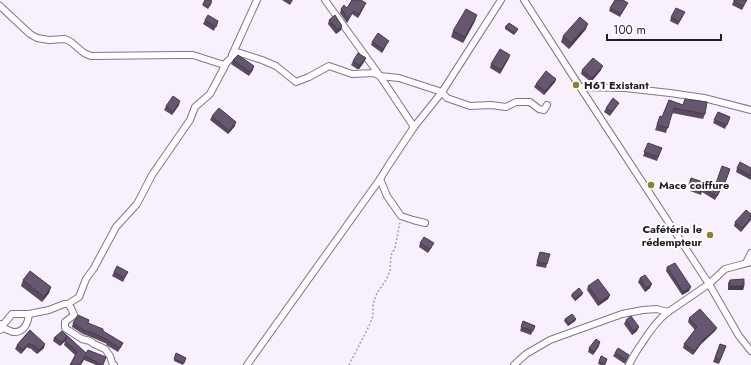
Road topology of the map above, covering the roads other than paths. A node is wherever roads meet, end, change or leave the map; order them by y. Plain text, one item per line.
1 (257, 0) edge
2 (325, 0) edge
3 (501, 0) edge
4 (524, 0) edge
5 (0, 6) edge
6 (224, 65) junction
7 (380, 76) junction
8 (580, 87) junction
9 (440, 95) junction
10 (547, 105) dead end
11 (751, 110) edge
12 (414, 128) junction
13 (380, 179) junction
14 (425, 223) dead end
15 (751, 253) edge
16 (748, 262) edge
17 (709, 284) junction
18 (68, 304) junction
19 (668, 312) junction
20 (29, 314) junction
21 (1, 327) edge
22 (751, 351) edge
23 (114, 365) edge
24 (247, 365) edge
25 (514, 365) edge
26 (629, 365) edge

1 - 6 street
2 - 7 street
3 - 9 street
4 - 8 street
5 - 6 street
6 - 7 street
6 - 18 street
7 - 9 street
7 - 12 street
8 - 11 street
8 - 17 street
9 - 10 street
9 - 12 street
12 - 13 street
13 - 14 street
13 - 24 street
15 - 16 street
16 - 17 street
17 - 19 street
17 - 22 street
18 - 20 street
18 - 23 street
19 - 25 street
19 - 26 street
20 - 21 street
20 - 21 street

